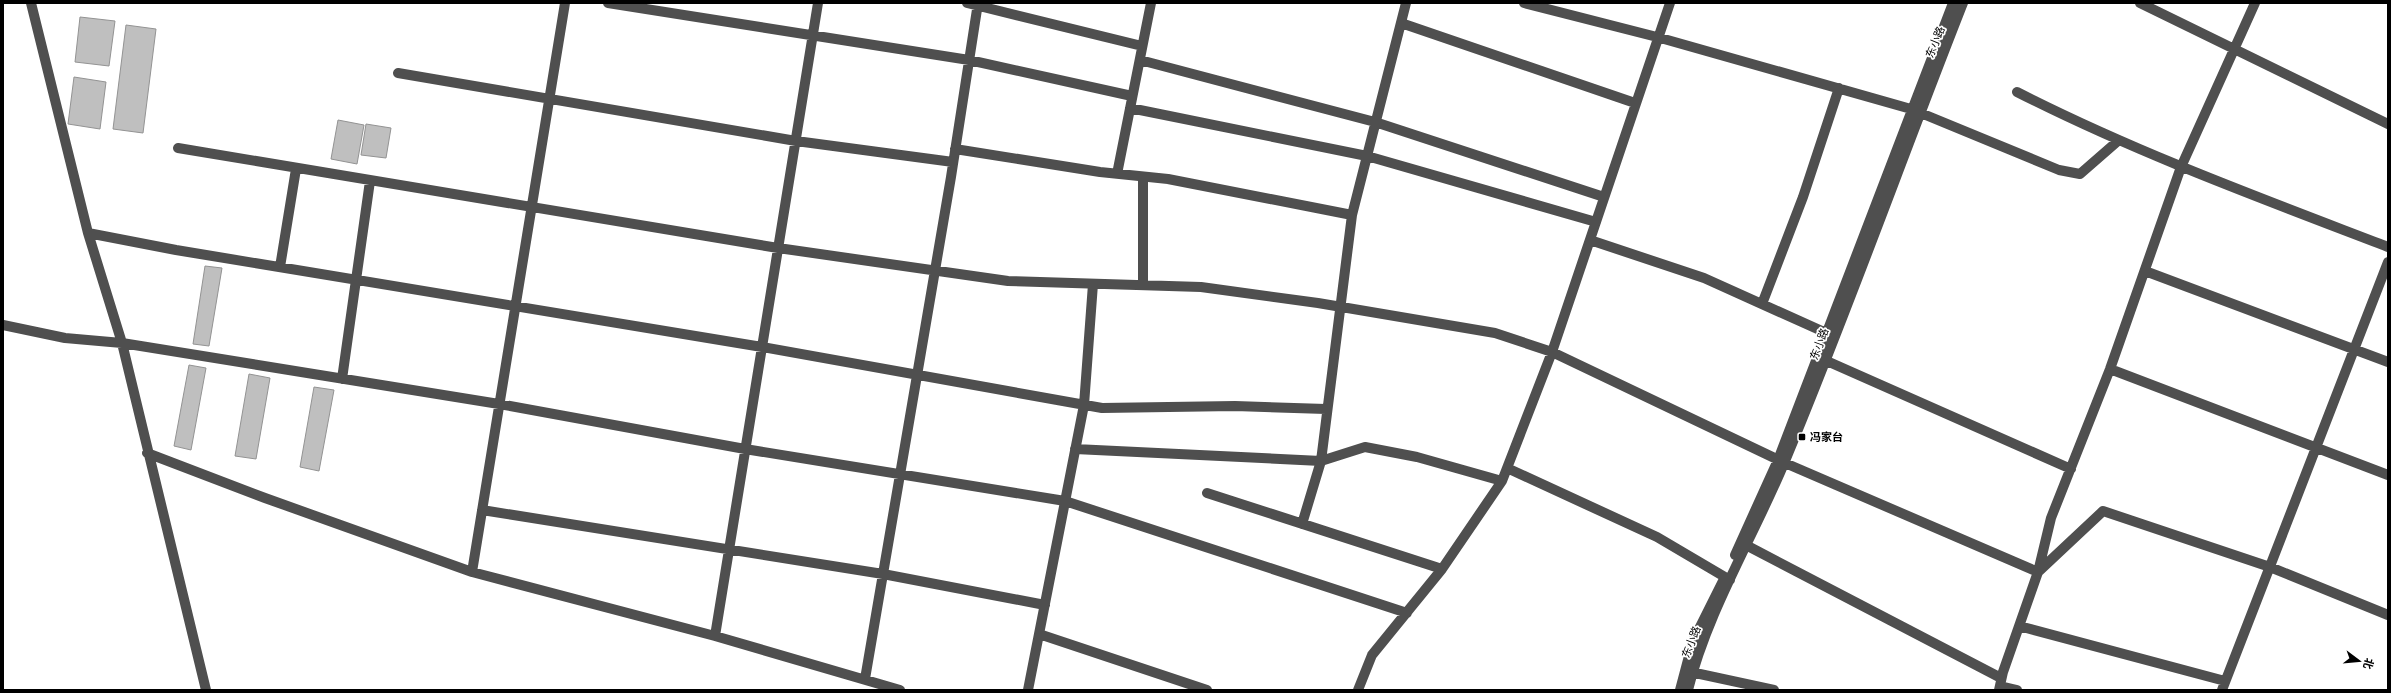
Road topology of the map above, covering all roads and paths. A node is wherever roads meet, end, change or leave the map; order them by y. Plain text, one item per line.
1 (32, 3) edge
2 (565, 3) edge
3 (608, 3) edge
4 (818, 3) edge
5 (1151, 3) edge
6 (1406, 3) edge
7 (1524, 3) edge
8 (1670, 3) edge
9 (1953, 3) edge
10 (1963, 3) edge
11 (2140, 3) edge
12 (2255, 3) edge
13 (974, 4) edge
14 (1401, 23) junction
15 (813, 35) junction
16 (1657, 37) junction
17 (1142, 46) junction
18 (2234, 48) junction
19 (969, 60) junction
20 (1140, 60) junction
21 (398, 73) dead end
22 (1839, 88) junction
23 (2017, 92) dead end
24 (1132, 96) junction
25 (548, 100) junction
26 (1636, 103) junction
27 (1130, 108) junction
28 (1915, 110) junction
29 (1375, 122) junction
30 (2388, 124) edge
31 (2120, 140) junction
32 (796, 141) junction
33 (178, 148) dead end
34 (955, 149) junction
35 (1367, 156) junction
36 (953, 162) junction
37 (2181, 168) junction
38 (296, 169) junction
39 (1117, 174) junction
40 (1143, 177) junction
41 (370, 181) junction
42 (1604, 197) junction
43 (530, 207) junction
44 (1352, 215) junction
45 (1596, 222) junction
46 (88, 233) junction
47 (1590, 240) junction
48 (2388, 247) edge
49 (778, 248) junction
50 (2388, 262) edge
51 (280, 267) junction
52 (935, 271) junction
53 (2145, 271) junction
54 (356, 280) junction
55 (1093, 284) junction
56 (1143, 285) junction
57 (1762, 304) junction
58 (1339, 306) junction
59 (514, 307) junction
60 (3, 325) edge
61 (1831, 336) junction
62 (122, 343) junction
63 (762, 347) junction
64 (2354, 350) junction
65 (1552, 352) junction
66 (1822, 359) junction
67 (2388, 362) edge
68 (2110, 369) junction
69 (917, 374) junction
70 (342, 379) junction
71 (498, 404) junction
72 (1084, 405) junction
73 (1326, 409) junction
74 (745, 449) junction
75 (1075, 449) junction
76 (2316, 449) junction
77 (147, 454) junction
78 (1321, 461) junction
79 (1782, 461) junction
80 (1507, 468) junction
81 (2071, 468) junction
82 (900, 474) junction
83 (2388, 475) edge
84 (1502, 481) junction
85 (1208, 493) dead end
86 (1065, 501) junction
87 (482, 510) junction
88 (1302, 524) junction
89 (1744, 544) junction
90 (729, 551) junction
91 (2270, 567) junction
92 (1442, 569) junction
93 (472, 572) junction
94 (2038, 572) junction
95 (883, 574) junction
96 (1728, 579) junction
97 (1045, 605) junction
98 (1407, 613) junction
99 (2388, 614) edge
100 (2019, 626) junction
101 (1039, 634) junction
102 (715, 636) junction
103 (1688, 672) junction
104 (865, 679) junction
105 (2000, 685) edge
106 (2224, 685) edge
107 (206, 690) edge
108 (900, 690) edge
109 (1028, 690) edge
110 (1207, 690) edge
111 (1358, 690) edge
112 (1680, 690) edge
113 (1688, 690) edge
114 (1774, 690) edge
115 (2017, 690) edge

1 - 46 street
2 - 25 street
3 - 15 street
4 - 15 street
5 - 17 street
6 - 14 street
7 - 16 street
8 - 16 street
9 - 28 street, 东小路
10 - 28 street, 东小路
11 - 18 street
12 - 18 street
13 - 17 street
13 - 19 street
14 - 26 street
14 - 29 street
15 - 19 street
15 - 32 street
16 - 22 street
16 - 26 street
17 - 20 street
18 - 30 street
18 - 37 street
19 - 24 street
19 - 34 street
20 - 24 street
20 - 29 street
21 - 25 street
22 - 28 street
22 - 57 street
23 - 31 street
24 - 27 street
25 - 32 street
25 - 43 street
26 - 42 street
27 - 35 street
27 - 39 street
28 - 31 street
28 - 61 street, 东小路
29 - 35 street
29 - 42 street
31 - 37 street
32 - 36 street
32 - 49 street
33 - 38 street
34 - 36 street
34 - 39 street
35 - 44 street
35 - 45 street
36 - 52 street
37 - 48 street
37 - 53 street
38 - 41 street
38 - 51 street
39 - 40 street
40 - 44 street
40 - 56 street
41 - 43 street
41 - 54 street
42 - 45 street
43 - 49 street
43 - 59 street
44 - 58 street
45 - 47 street
46 - 51 street
46 - 62 street
47 - 57 street
47 - 65 street
49 - 52 street
49 - 63 street
50 - 64 street
51 - 54 street
52 - 55 street
52 - 69 street
53 - 64 street
53 - 68 street
54 - 59 street
54 - 70 street
55 - 56 street
55 - 72 street
56 - 58 street
57 - 61 street
58 - 65 street
58 - 73 street
59 - 63 street
59 - 71 street
60 - 62 street
61 - 66 street, 东小路
62 - 70 street
62 - 77 street
63 - 69 street
63 - 74 street
64 - 67 street
64 - 76 street
65 - 79 street
65 - 80 street
66 - 79 street, 东小路
66 - 81 street
68 - 76 street
68 - 81 street
69 - 72 street
69 - 82 street
70 - 71 street
71 - 74 street
71 - 87 street
72 - 73 street
72 - 75 street
73 - 78 street
74 - 82 street
74 - 90 street
75 - 78 street
75 - 86 street
76 - 83 street
76 - 91 street
77 - 93 street
77 - 107 street
78 - 84 street
78 - 88 street
79 - 89 street, 东小路
79 - 94 street
80 - 84 street
80 - 96 street
81 - 94 street
82 - 86 street
82 - 95 street
84 - 92 street
85 - 88 street
86 - 97 street
86 - 98 street
87 - 90 street
87 - 93 street
88 - 92 street
89 - 96 street, 东小路
89 - 105 street
90 - 95 street
90 - 102 street
91 - 94 street
91 - 99 street
91 - 106 street
92 - 98 street
93 - 102 street
94 - 100 street
95 - 97 street
95 - 104 street
96 - 103 street, 东小路
97 - 101 street
98 - 111 street
100 - 105 street
100 - 106 street
101 - 109 street
101 - 110 street
102 - 104 street
103 - 112 street, 东小路
103 - 113 street, 东小路
103 - 114 street
104 - 108 street
105 - 115 street

